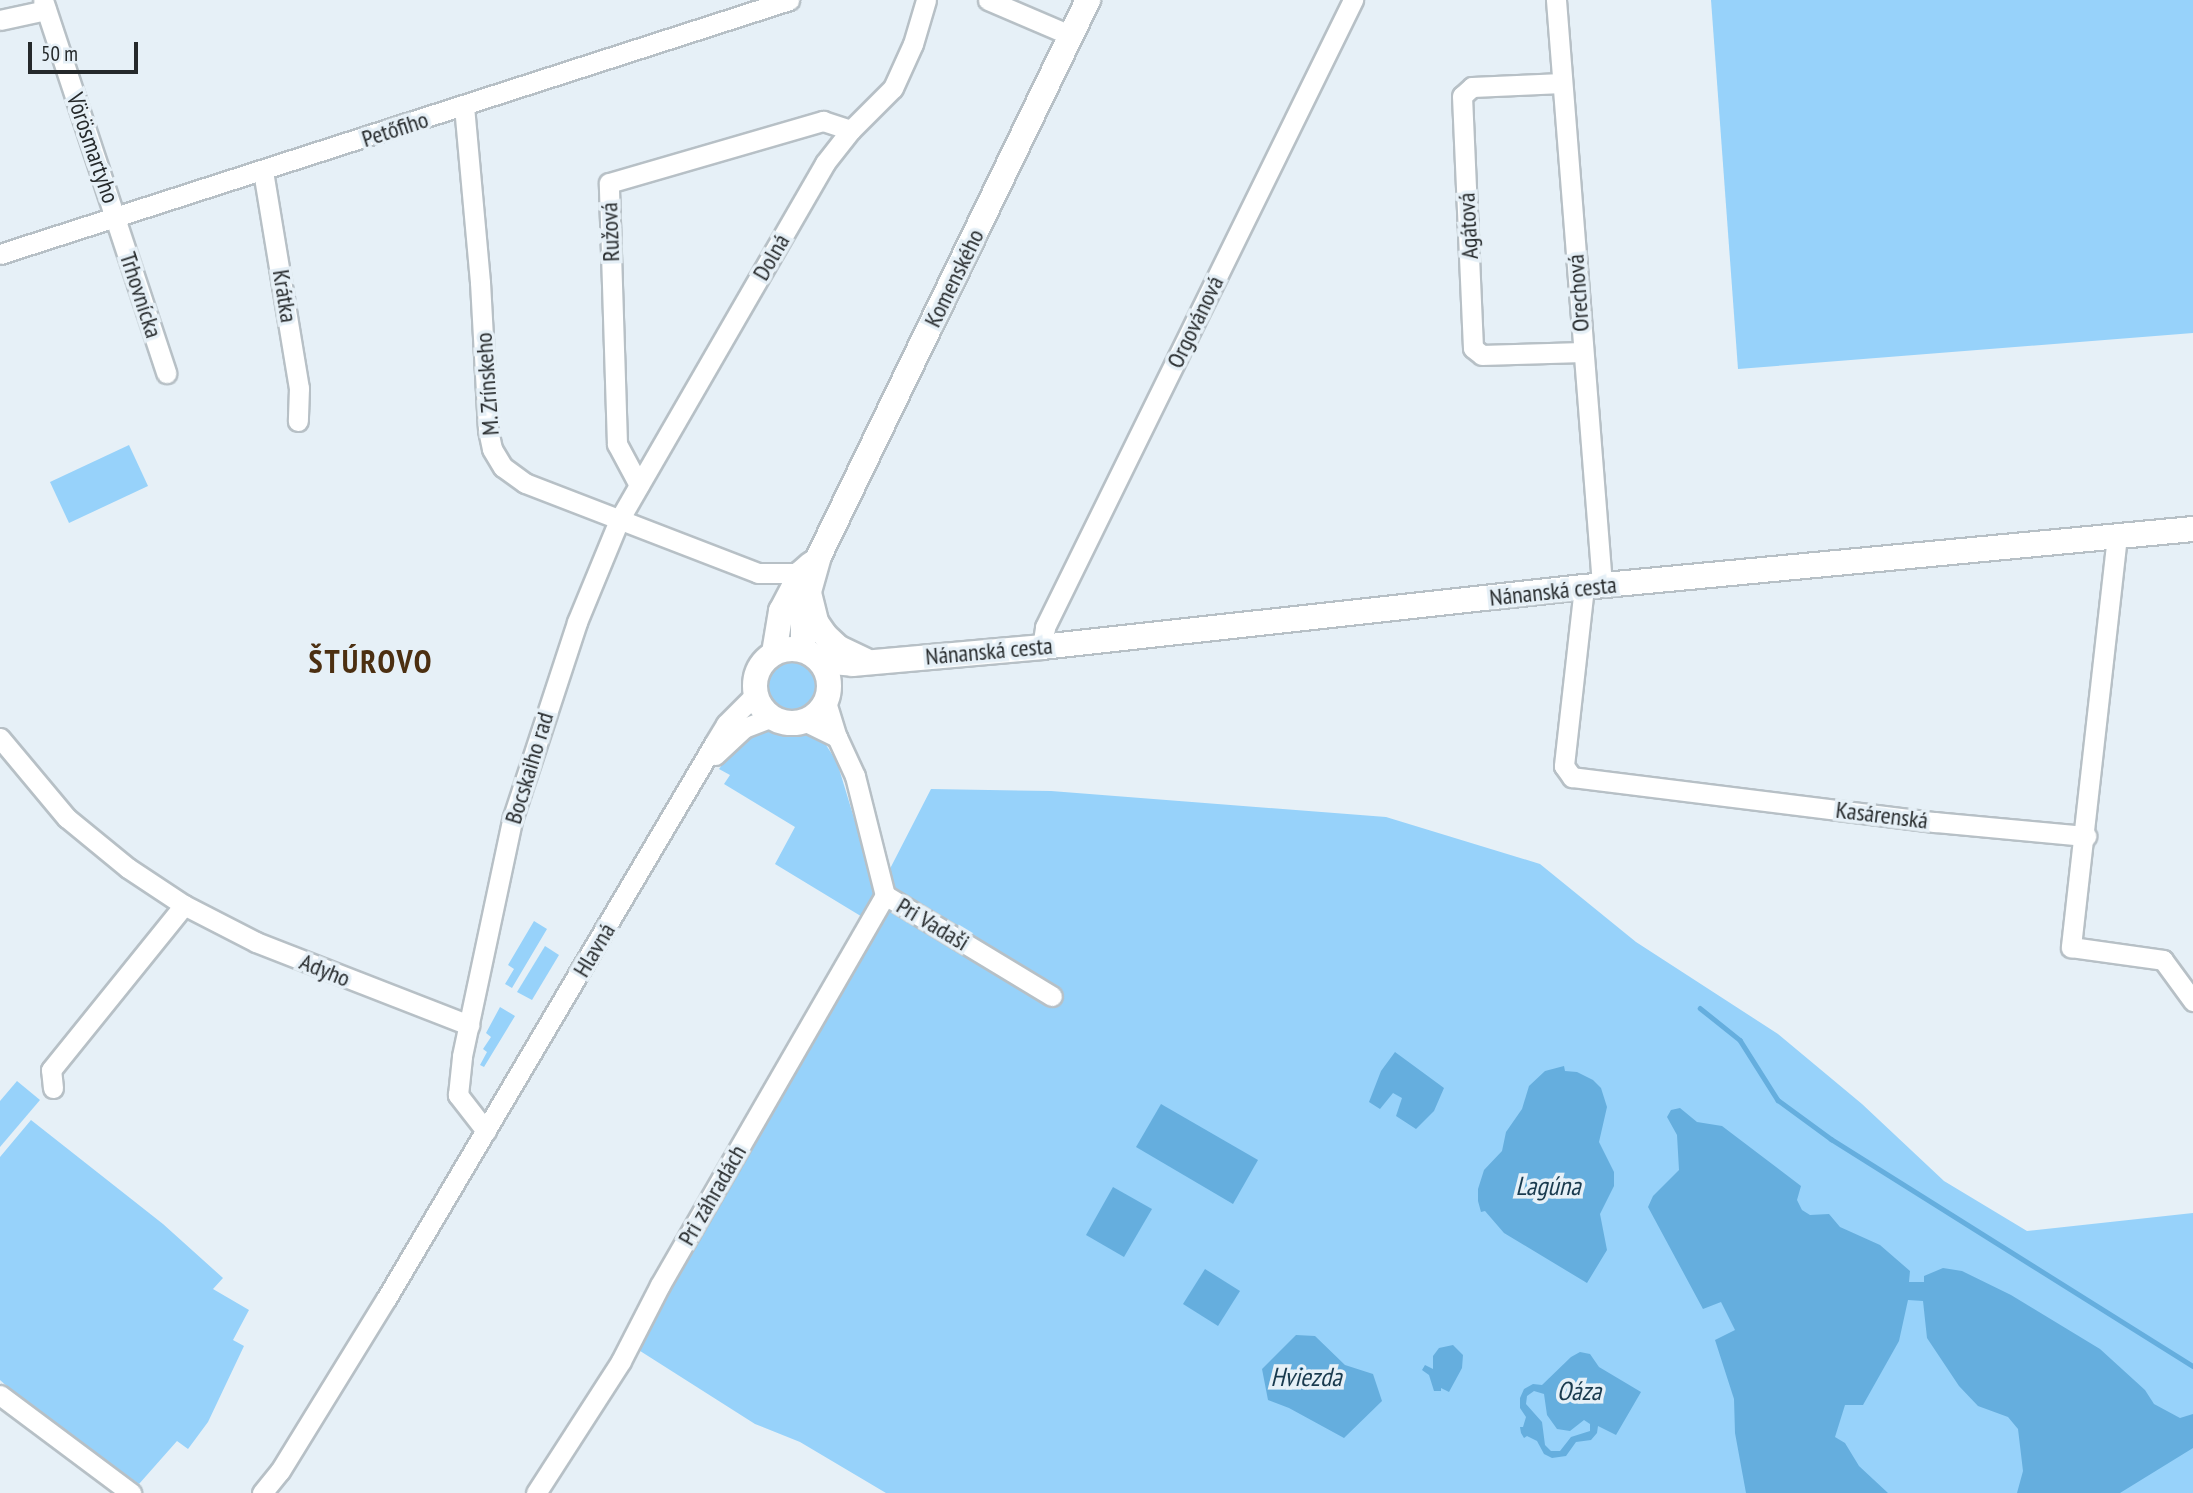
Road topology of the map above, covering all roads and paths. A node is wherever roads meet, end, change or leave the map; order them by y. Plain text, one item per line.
1 (789, 0) edge
2 (926, 0) edge
3 (988, 0) edge
4 (1088, 0) edge
5 (1353, 0) edge
6 (1556, 0) edge
7 (44, 5) edge
8 (0, 20) edge
9 (1070, 35) junction
10 (1562, 83) junction
11 (464, 106) junction
12 (851, 130) junction
13 (263, 171) junction
14 (116, 216) junction
15 (0, 254) edge
16 (1582, 352) junction
17 (166, 373) dead end
18 (298, 421) dead end
19 (639, 485) junction
20 (619, 520) junction
21 (2193, 528) edge
22 (2117, 536) junction
23 (758, 573) junction
24 (810, 574) junction
25 (1593, 586) junction
26 (781, 611) junction
27 (1042, 646) junction
28 (774, 653) junction
29 (812, 656) junction
30 (914, 658) junction
31 (869, 662) junction
32 (756, 694) junction
33 (827, 697) junction
34 (772, 717) junction
35 (804, 721) junction
36 (836, 737) junction
37 (0, 738) edge
38 (702, 769) junction
39 (2086, 836) junction
40 (885, 895) junction
41 (184, 905) junction
42 (1052, 996) dead end
43 (2193, 1001) edge
44 (469, 1026) junction
45 (53, 1088) dead end
46 (486, 1131) junction
47 (0, 1395) edge
48 (280, 1471) junction
49 (131, 1493) edge
50 (262, 1493) edge
51 (271, 1493) edge
52 (536, 1493) edge

1 - 11 street, Petőfiho
2 - 12 street, Dolná
3 - 9 street
4 - 9 main road, Komenského
5 - 27 street, Orgovánová
6 - 10 street, Orechová
7 - 8 street
7 - 14 street, Vörösmartyho
9 - 24 main road, Komenského
10 - 16 street, Orechová
10 - 16 street, Agátová
11 - 13 street, Petőfiho
11 - 20 street, M. Zrínskeho
12 - 19 street, Dolná
12 - 19 street, Ružová
13 - 14 street, Petőfiho
13 - 18 street, Krátka
14 - 15 street, Petőfiho
14 - 17 street, Trhovnícka
16 - 25 street, Orechová
19 - 20 street, Dolná
20 - 23 street, M. Zrínskeho
20 - 44 street, Bocskaiho rad
21 - 22 main road, Nánanská cesta
22 - 25 main road, Nánanská cesta
22 - 39 street
23 - 24 street
23 - 26 street
24 - 26 main road
24 - 29 main road
24 - 31 main road
25 - 27 main road, Nánanská cesta
25 - 39 street, Kasárenská
26 - 28 main road
27 - 30 main road, Nánanská cesta
28 - 29 main road
28 - 32 main road
29 - 31 main road, Nánanská cesta
29 - 33 main road
30 - 31 main road, Nánanská cesta
30 - 33 main road
32 - 34 main road
32 - 38 street, Hlavná
33 - 35 main road
33 - 36 street, Pri Vadaši
34 - 35 main road
34 - 38 street, Hlavná
35 - 36 street
36 - 40 street, Pri Vadaši
37 - 41 street, Adyho
38 - 46 street, Hlavná
39 - 43 street
40 - 42 street, Pri Vadaši
40 - 52 street, Pri záhradách
41 - 44 street, Adyho
41 - 45 street
44 - 46 street
46 - 48 street, Hlavná
47 - 49 street
48 - 50 street, Hlavná
48 - 51 street, Hlavná

